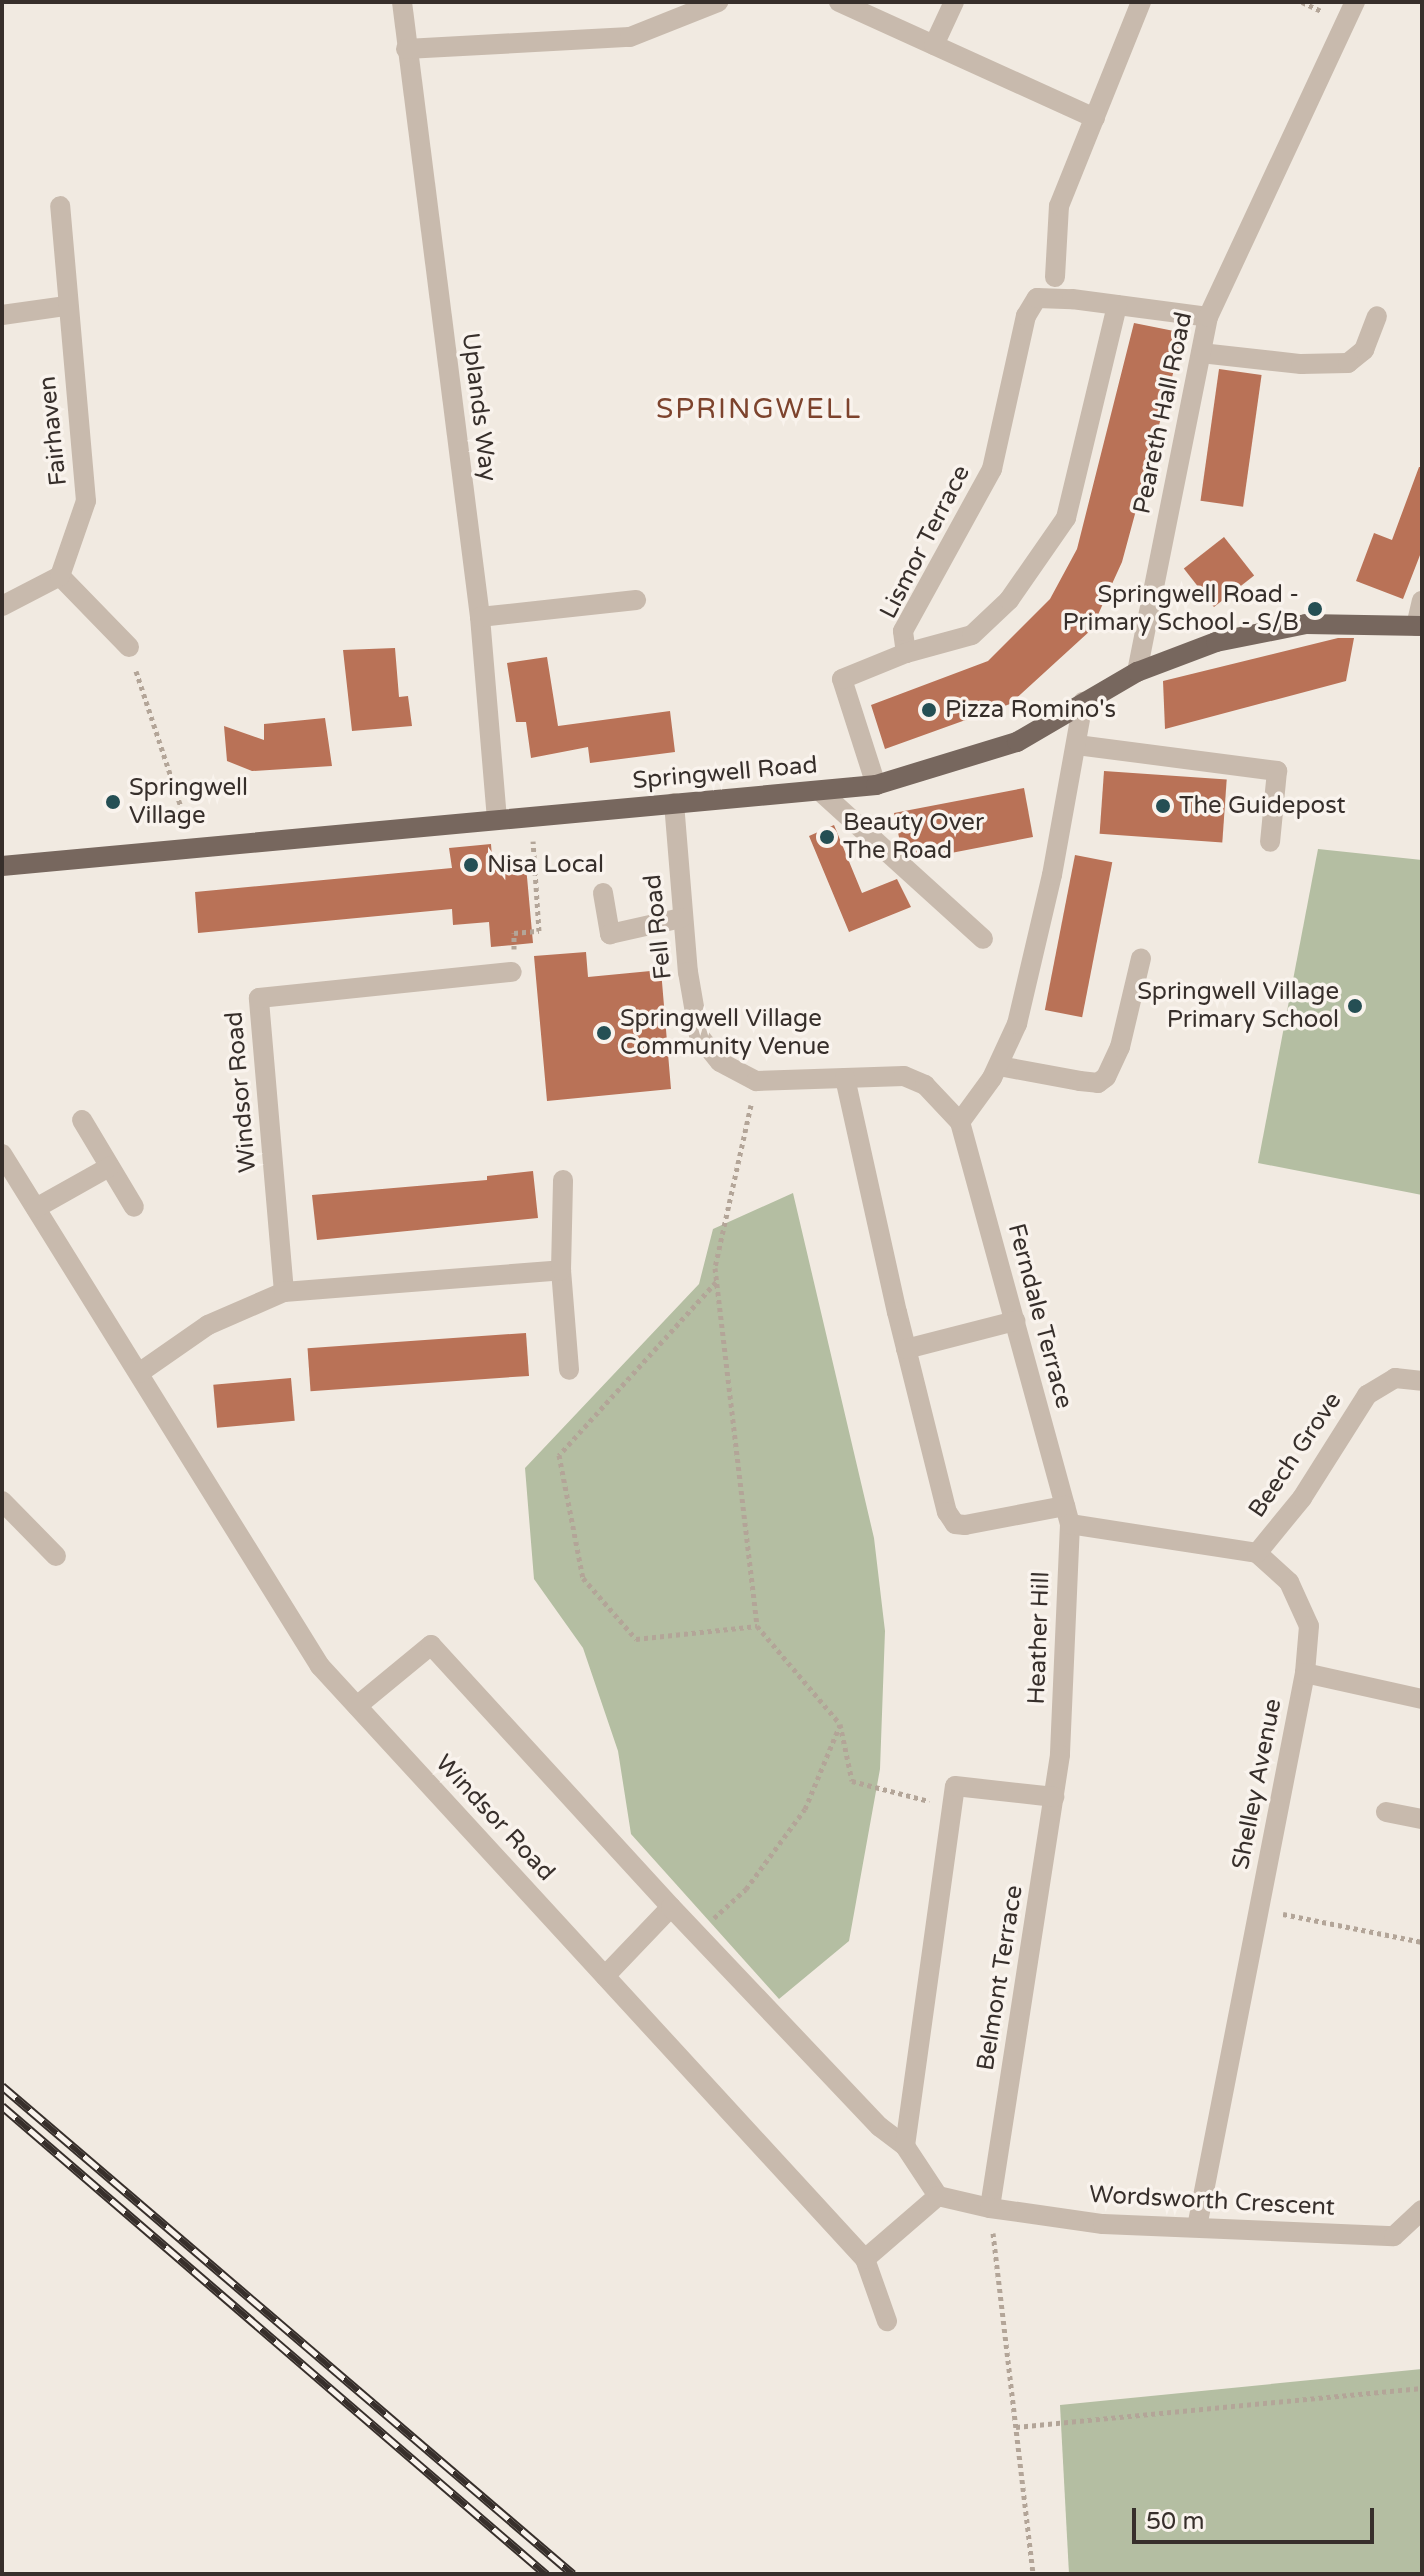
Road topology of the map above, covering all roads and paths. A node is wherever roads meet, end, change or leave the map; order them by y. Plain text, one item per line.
1 (402, 2) edge
2 (718, 2) edge
3 (839, 2) edge
4 (954, 2) edge
5 (1141, 2) edge
6 (1355, 2) edge
7 (934, 45) junction
8 (406, 49) junction
9 (1095, 118) junction
10 (60, 206) dead end
11 (1055, 277) dead end
12 (1117, 305) junction
13 (66, 306) junction
14 (2, 315) edge
15 (1377, 316) dead end
16 (1208, 317) junction
17 (1201, 353) junction
18 (60, 576) junction
19 (636, 600) dead end
20 (1422, 601) edge
21 (2, 606) edge
22 (480, 617) junction
23 (1419, 626) edge
24 (129, 647) joint
25 (906, 653) junction
26 (1137, 672) junction
27 (1083, 702) junction
28 (1077, 745) junction
29 (876, 785) junction
30 (820, 791) junction
31 (674, 803) junction
32 (531, 816) junction
33 (497, 819) junction
34 (1270, 842) dead end
35 (197, 848) junction
36 (2, 866) edge
37 (603, 893) dead end
38 (681, 918) junction
39 (983, 939) dead end
40 (1141, 958) dead end
41 (512, 972) joint
42 (999, 1066) junction
43 (845, 1078) junction
44 (756, 1081) junction
45 (82, 1120) dead end
46 (960, 1122) junction
47 (2, 1154) edge
48 (109, 1167) junction
49 (563, 1180) dead end
50 (134, 1207) dead end
51 (36, 1208) junction
52 (561, 1270) junction
53 (716, 1282) junction
54 (284, 1292) junction
55 (1015, 1321) junction
56 (906, 1349) junction
57 (569, 1370) dead end
58 (139, 1373) junction
59 (1422, 1381) edge
60 (2, 1501) edge
61 (1068, 1515) junction
62 (1257, 1553) junction
63 (56, 1556) dead end
64 (757, 1626) junction
65 (1305, 1673) junction
66 (1422, 1699) edge
67 (357, 1706) junction
68 (840, 1724) junction
69 (1060, 1755) joint
70 (1054, 1797) junction
71 (952, 1807) junction
72 (1386, 1812) dead end
73 (1422, 1819) edge
74 (671, 1907) junction
75 (1258, 1909) junction
76 (696, 1933) junction
77 (1422, 1942) edge
78 (605, 1976) junction
79 (905, 2146) junction
80 (938, 2196) junction
81 (990, 2208) junction
82 (1422, 2210) edge
83 (1197, 2227) junction
84 (865, 2259) junction
85 (887, 2321) dead end
86 (1422, 2388) edge
87 (1016, 2427) junction
88 (1033, 2574) edge

1 - 8 street, Uplands Way
2 - 8 street
3 - 7 street
4 - 7 street
5 - 9 street
6 - 16 street, Peareth Hall Road
7 - 9 street
8 - 22 street, Uplands Way
9 - 11 street
10 - 13 street, Fairhaven
12 - 16 street, Lismor Terrace
12 - 25 street
12 - 25 street, Lismor Terrace
13 - 14 street
13 - 18 street, Fairhaven
15 - 17 street
16 - 17 street, Peareth Hall Road
17 - 26 street, Peareth Hall Road
18 - 21 street
18 - 24 street
19 - 22 street
20 - 23 street
22 - 33 street, Uplands Way
23 - 26 main road, Springwell Road
24 - 35 path
25 - 29 street
26 - 27 main road, Springwell Road
27 - 28 street
27 - 29 main road, Springwell Road
28 - 34 street
28 - 42 street
29 - 30 main road, Springwell Road
30 - 31 main road, Springwell Road
30 - 39 street
31 - 32 main road, Springwell Road
31 - 38 street, Fell Road
32 - 33 main road, Springwell Road
32 - 41 path
33 - 35 main road, Springwell Road
35 - 36 main road, Springwell Road
37 - 38 street
38 - 44 street, Fell Road
40 - 42 street
41 - 54 street, Windsor Road
42 - 46 street
43 - 44 street, Fell Road
43 - 46 street, Fell Road
43 - 56 street
44 - 53 path
45 - 48 street
46 - 55 street, Ferndale Terrace
47 - 51 street, Windsor Road
48 - 50 street
48 - 51 street
49 - 52 street
51 - 58 street, Windsor Road
52 - 54 street
52 - 57 street
53 - 64 path
53 - 64 path
54 - 58 street
55 - 56 street
55 - 61 street, Ferndale Terrace
56 - 61 street
58 - 67 street, Windsor Road
59 - 62 street, Beech Grove
60 - 63 street
61 - 62 street
61 - 69 street, Heather Hill
62 - 65 street, Shelley Avenue
64 - 68 path
65 - 66 street
65 - 75 street, Shelley Avenue
67 - 74 street
67 - 78 street, Windsor Road
68 - 71 path
68 - 76 path
69 - 70 street, Belmont Terrace
70 - 71 street
70 - 81 street, Belmont Terrace
71 - 79 street
72 - 73 street
74 - 76 street
74 - 78 street
75 - 77 path
75 - 83 street, Shelley Avenue
76 - 79 street
78 - 84 street, Windsor Road
79 - 80 street
80 - 81 street
80 - 84 street
81 - 83 street, Wordsworth Crescent
81 - 87 path
82 - 83 street, Wordsworth Crescent
84 - 85 street, Windsor Road
86 - 87 path
87 - 88 path

